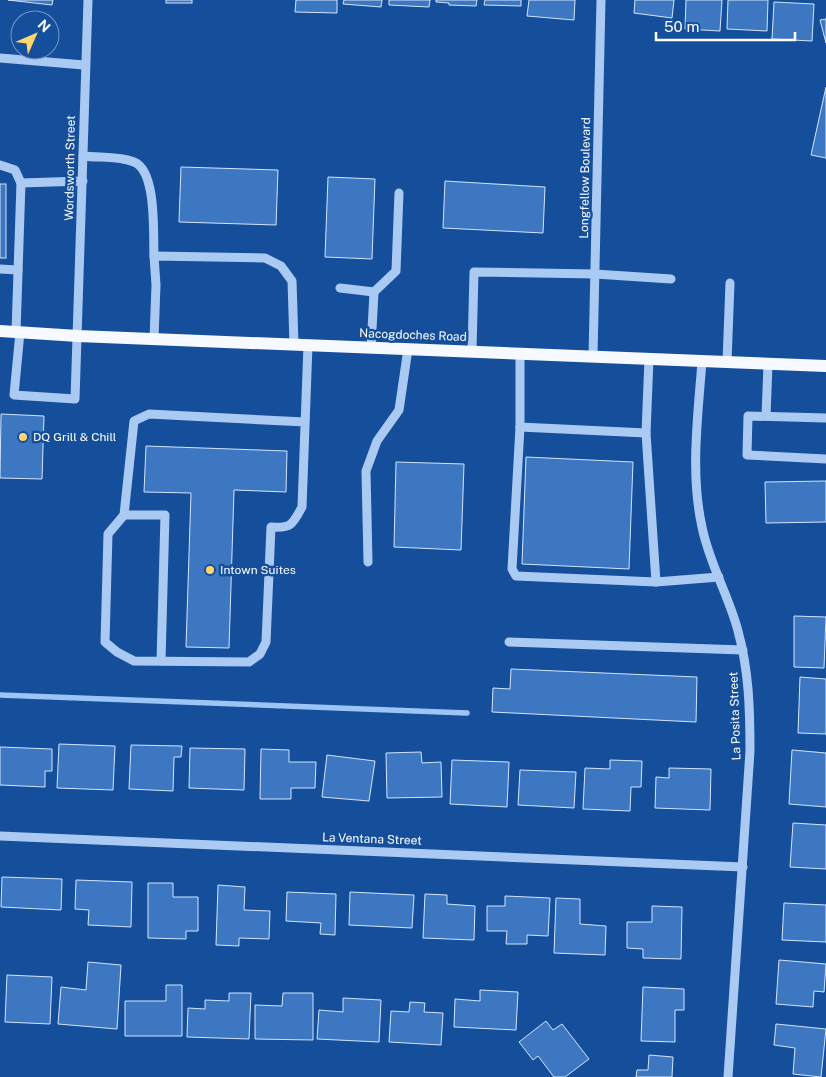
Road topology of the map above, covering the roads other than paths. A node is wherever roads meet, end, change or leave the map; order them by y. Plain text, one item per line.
1 (88, 0) edge
2 (601, 0) edge
3 (0, 58) edge
4 (84, 65) junction
5 (83, 156) junction
6 (0, 164) edge
7 (83, 181) junction
8 (22, 182) junction
9 (399, 193) dead end
10 (154, 256) junction
11 (0, 269) edge
12 (18, 270) junction
13 (595, 274) junction
14 (671, 279) dead end
15 (730, 284) dead end
16 (340, 288) dead end
17 (374, 292) junction
18 (0, 331) edge
19 (18, 332) junction
20 (78, 336) junction
21 (154, 339) junction
22 (294, 345) junction
23 (308, 345) junction
24 (370, 348) junction
25 (408, 349) junction
26 (472, 352) junction
27 (520, 353) junction
28 (593, 356) junction
29 (649, 359) junction
30 (702, 361) junction
31 (727, 362) junction
32 (768, 364) junction
33 (826, 366) edge
34 (766, 416) junction
35 (826, 418) edge
36 (305, 422) junction
37 (520, 427) junction
38 (646, 432) junction
39 (826, 459) edge
40 (124, 515) junction
41 (368, 562) dead end
42 (719, 577) junction
43 (656, 582) junction
44 (509, 642) dead end
45 (743, 650) junction
46 (161, 661) junction
47 (0, 836) edge
48 (743, 867) junction
49 (728, 1077) edge

1 - 4 street, Wordsworth Street
2 - 13 street, Longfellow Boulevard
3 - 4 street
4 - 5 street, Wordsworth Street
5 - 7 street, Wordsworth Street
5 - 10 street
6 - 8 street
7 - 8 street
7 - 20 street, Wordsworth Street
8 - 12 street
9 - 17 street
10 - 21 street
10 - 22 street
11 - 12 street
12 - 19 street
13 - 14 street
13 - 26 street
13 - 28 street, Longfellow Boulevard
15 - 31 street
16 - 17 street
17 - 24 street
18 - 19 main road, Nacogdoches Road
19 - 20 main road, Nacogdoches Road
19 - 20 street, Wordsworth Street
20 - 21 main road, Nacogdoches Road
21 - 22 main road, Nacogdoches Road
22 - 23 main road, Nacogdoches Road
23 - 24 main road, Nacogdoches Road
23 - 36 street
24 - 25 main road, Nacogdoches Road
25 - 26 main road, Nacogdoches Road
25 - 41 street
26 - 27 main road, Nacogdoches Road
27 - 28 main road, Nacogdoches Road
27 - 37 street
28 - 29 main road, Nacogdoches Road
29 - 30 main road, Nacogdoches Road
29 - 38 street
30 - 31 main road, Nacogdoches Road
30 - 42 street, La Posita Street
31 - 32 main road, Nacogdoches Road
32 - 33 main road, Nacogdoches Road
32 - 34 street
34 - 35 street
34 - 39 street
36 - 40 street
36 - 46 street
37 - 38 street
37 - 43 street
38 - 43 street
40 - 46 street
40 - 46 street
42 - 43 street
42 - 45 street, La Posita Street
44 - 45 street
45 - 48 street, La Posita Street
47 - 48 street, La Ventana Street
48 - 49 street, La Posita Street

